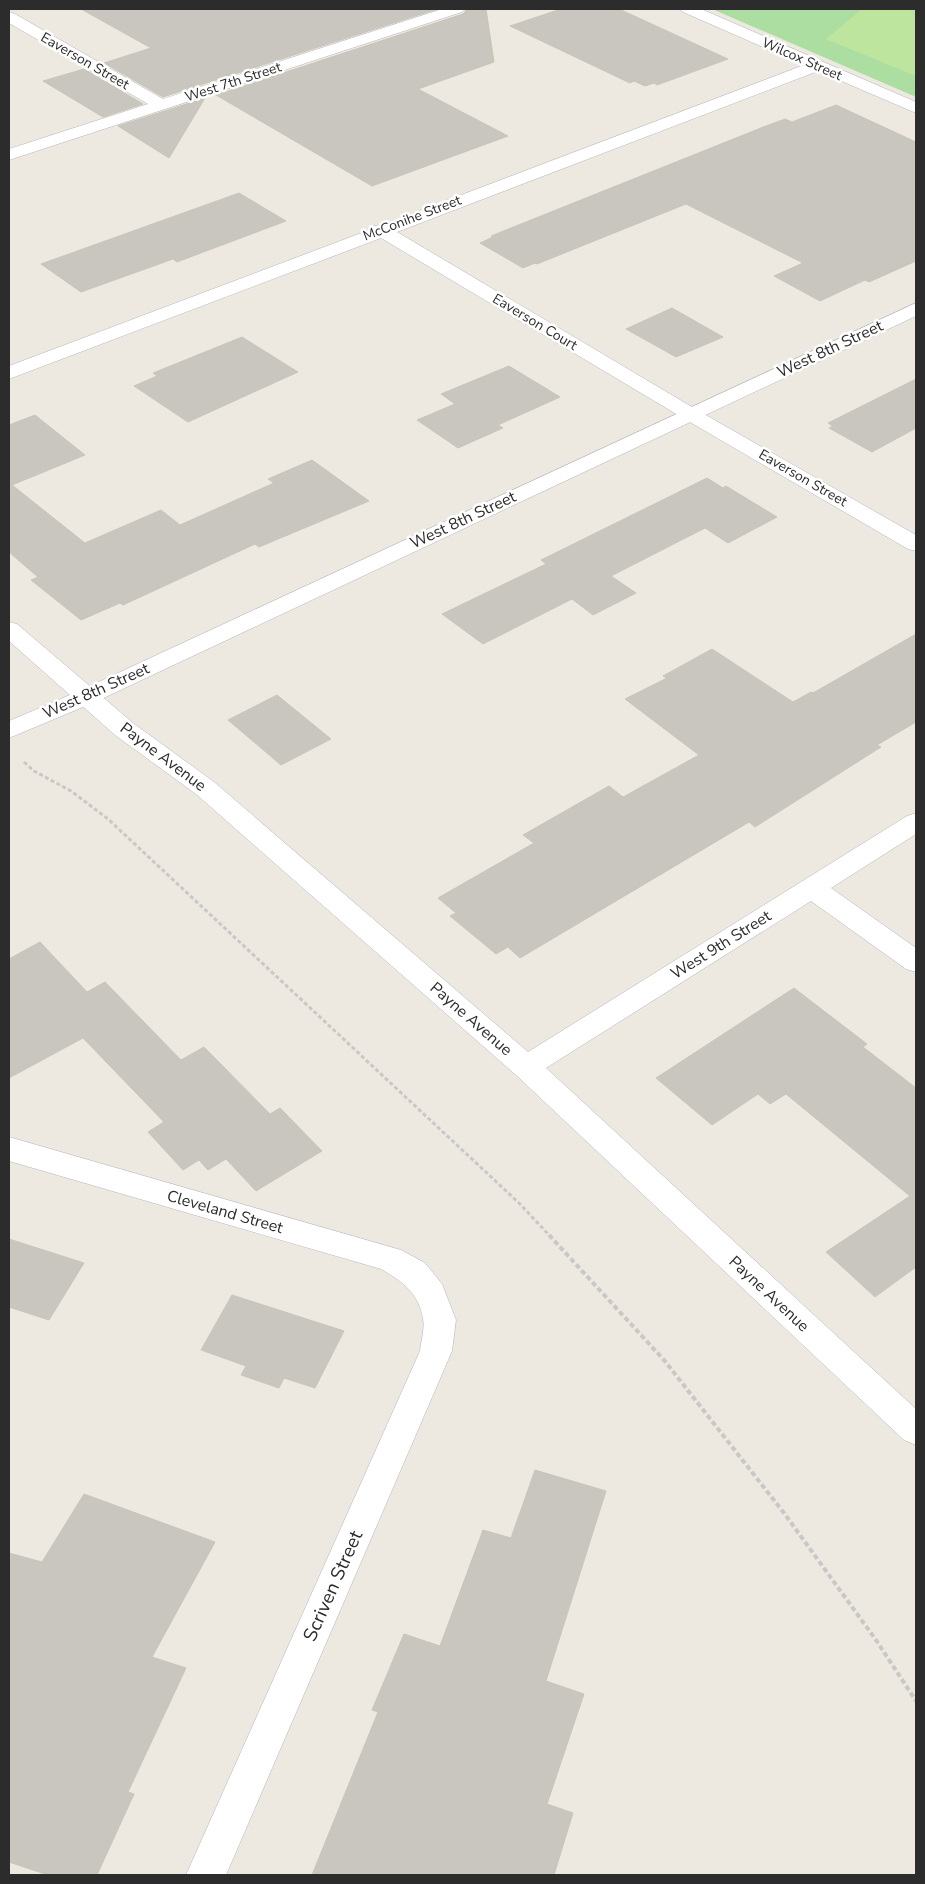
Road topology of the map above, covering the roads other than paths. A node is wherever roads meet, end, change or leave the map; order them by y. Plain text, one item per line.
1 (457, 9) edge
2 (688, 9) edge
3 (9, 17) edge
4 (817, 66) junction
5 (161, 105) junction
6 (916, 108) edge
7 (9, 155) edge
8 (380, 230) junction
9 (916, 308) edge
10 (9, 373) edge
11 (690, 414) junction
12 (916, 544) edge
13 (9, 629) edge
14 (86, 697) junction
15 (9, 730) edge
16 (916, 822) edge
17 (812, 888) junction
18 (916, 962) edge
19 (526, 1067) junction
20 (9, 1148) edge
21 (431, 1293) joint
22 (916, 1430) edge
23 (206, 1875) edge

1 - 5 street, West 7th Street
2 - 4 street, Wilcox Street
3 - 5 street, Eaverson Street
4 - 6 street, Wilcox Street
4 - 8 street, McConihe Street
5 - 7 street, West 7th Street
8 - 10 street, McConihe Street
8 - 11 street, Eaverson Court
9 - 11 street, West 8th Street
11 - 12 street, Eaverson Street
11 - 14 street, West 8th Street
13 - 14 street, Payne Avenue
14 - 15 street, West 8th Street
14 - 19 street, Payne Avenue
16 - 17 street, West 9th Street
17 - 18 street
17 - 19 street, West 9th Street
19 - 22 street, Payne Avenue
20 - 21 street, Cleveland Street
21 - 23 street, Scriven Street

